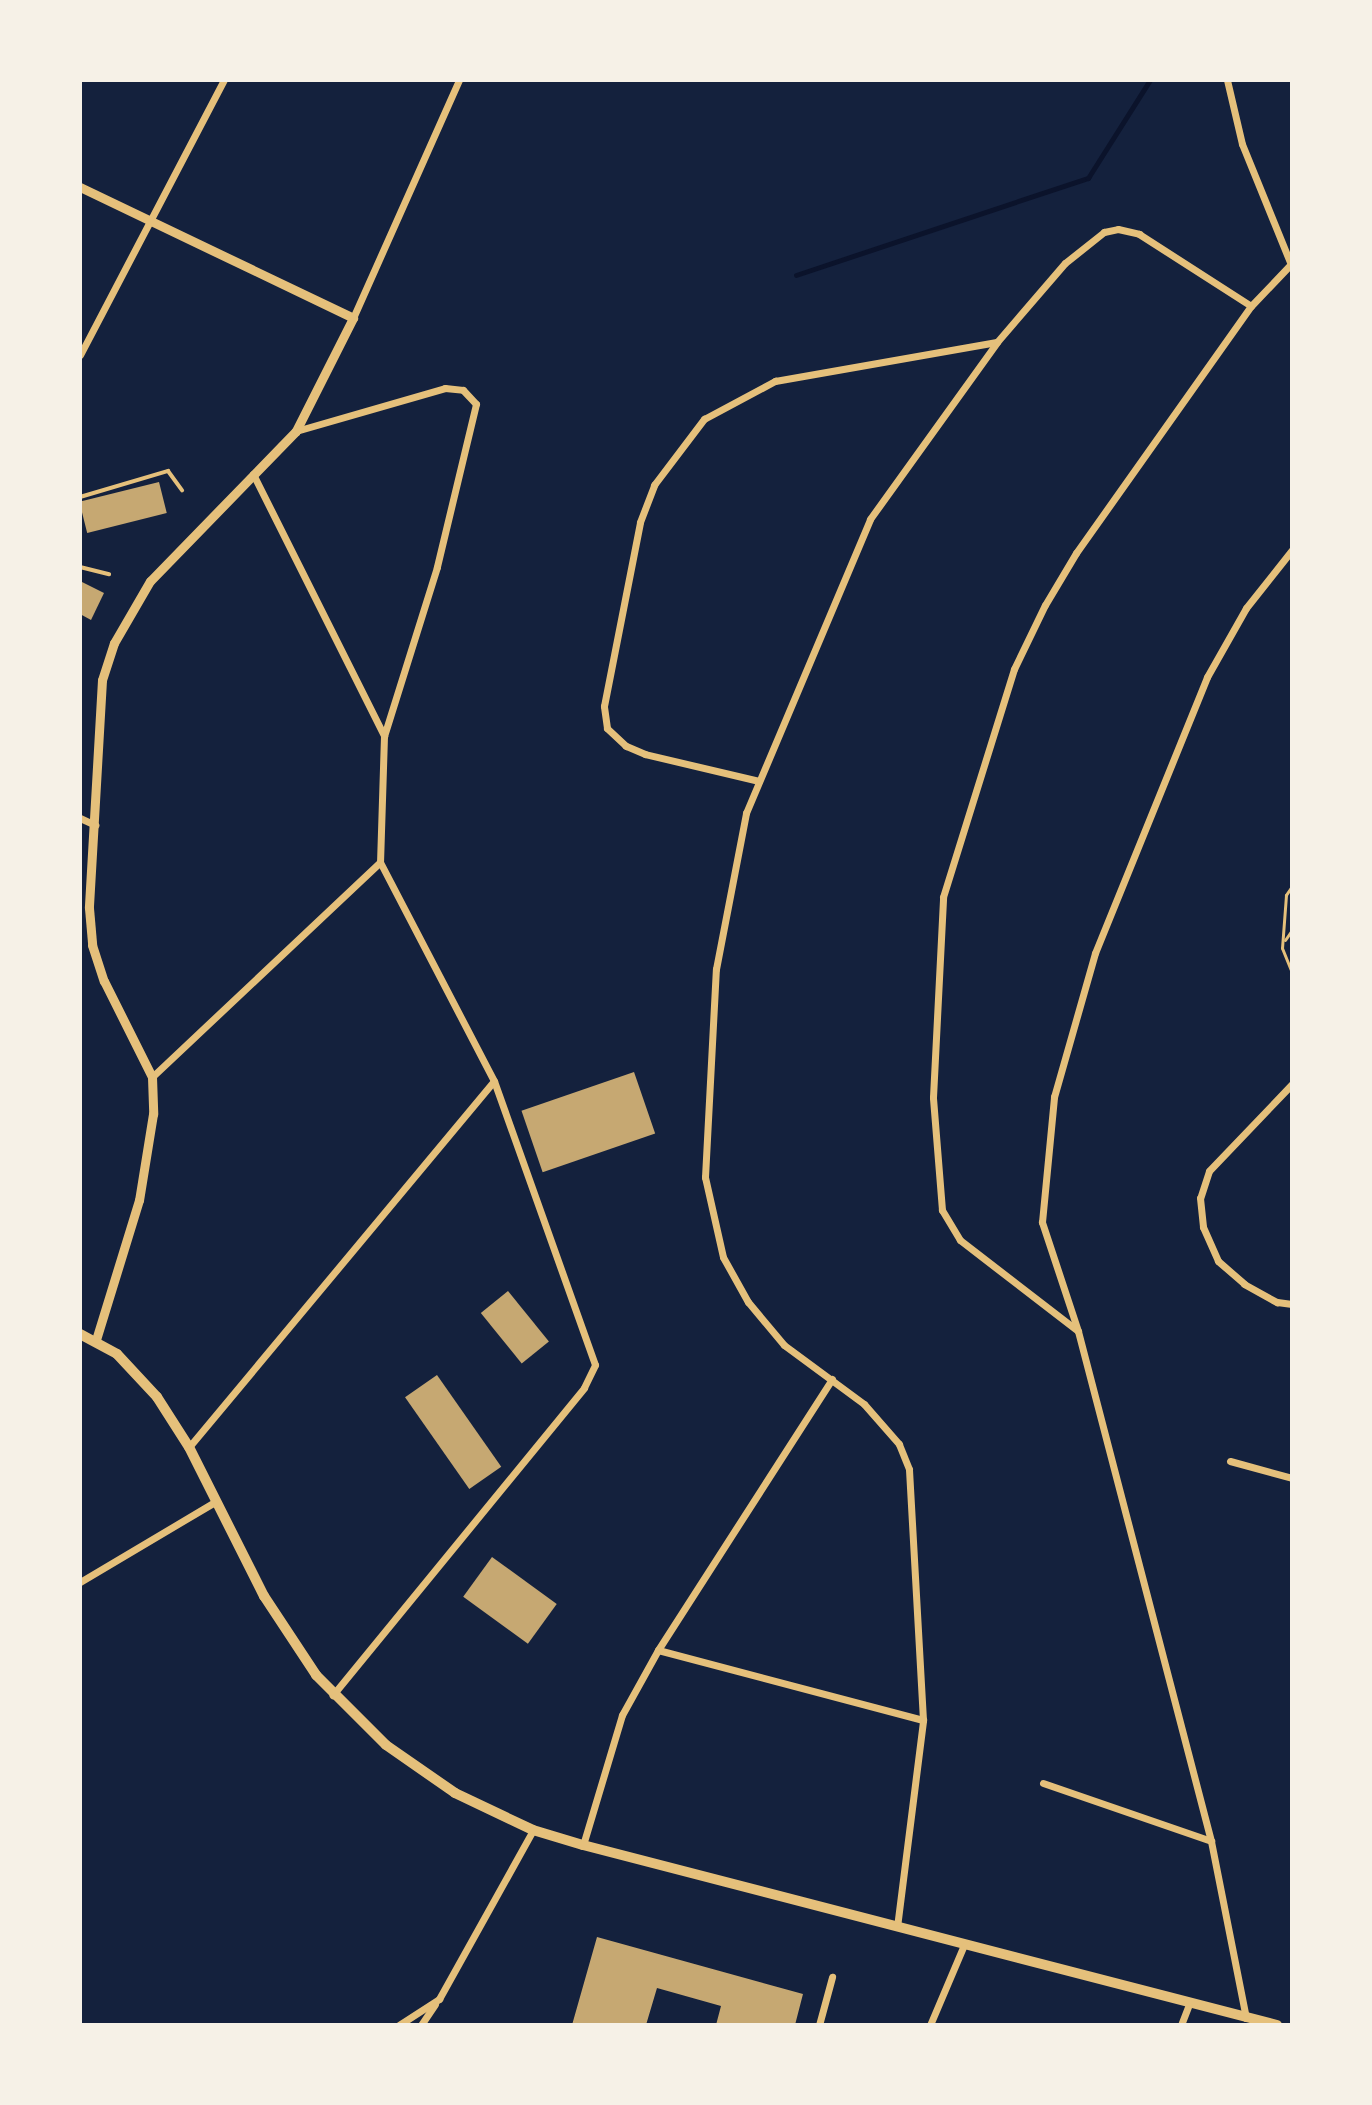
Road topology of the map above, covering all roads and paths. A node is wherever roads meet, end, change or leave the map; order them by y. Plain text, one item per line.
1 (224, 80) edge
2 (459, 80) edge
3 (1227, 80) edge
4 (80, 187) edge
5 (148, 220) junction
6 (1291, 266) edge
7 (1251, 306) junction
8 (353, 318) junction
9 (997, 342) junction
10 (80, 355) edge
11 (296, 431) junction
12 (253, 473) junction
13 (182, 490) dead end
14 (80, 497) edge
15 (1292, 550) edge
16 (80, 567) edge
17 (109, 574) dead end
18 (384, 736) junction
19 (759, 781) junction
20 (80, 818) edge
21 (95, 825) junction
22 (380, 862) junction
23 (1292, 886) edge
24 (1292, 930) edge
25 (1283, 943) junction
26 (1292, 973) edge
27 (152, 1077) junction
28 (494, 1081) junction
29 (1292, 1084) edge
30 (1292, 1304) edge
31 (1078, 1331) junction
32 (80, 1334) edge
33 (96, 1340) junction
34 (832, 1379) junction
35 (189, 1447) junction
36 (1230, 1461) dead end
37 (1292, 1478) edge
38 (213, 1503) junction
39 (80, 1582) edge
40 (658, 1650) junction
41 (333, 1695) junction
42 (923, 1720) junction
43 (1043, 1783) dead end
44 (533, 1830) junction
45 (1211, 1841) junction
46 (583, 1845) junction
47 (897, 1927) junction
48 (964, 1945) junction
49 (832, 1977) dead end
50 (439, 1999) junction
51 (1190, 2002) junction
52 (1246, 2018) junction
53 (399, 2025) edge
54 (421, 2025) edge
55 (819, 2025) edge
56 (930, 2025) edge
57 (1181, 2025) edge
58 (1277, 2025) edge

1 - 5 street
2 - 8 street
3 - 6 street
4 - 5 street
5 - 8 street
5 - 10 street
6 - 7 street
7 - 9 street
7 - 31 street
8 - 11 street
9 - 19 street
9 - 19 street
11 - 12 street
11 - 18 street
12 - 18 street
12 - 21 street
13 - 14 lane
15 - 31 street
16 - 17 lane
18 - 22 street
19 - 34 street
20 - 21 street
21 - 27 street
22 - 27 street
22 - 28 street
23 - 25 path
24 - 25 path
25 - 26 path
27 - 33 street
28 - 35 street
28 - 41 street
29 - 30 street
31 - 45 street
32 - 33 main road
33 - 35 main road
34 - 40 street
34 - 42 street
35 - 38 main road
36 - 37 street
38 - 39 street
38 - 41 main road
40 - 42 street
40 - 46 street
41 - 44 main road
42 - 47 street
43 - 45 street
44 - 46 main road
44 - 50 street
45 - 52 street
46 - 47 main road
47 - 48 main road
48 - 51 main road
48 - 56 street
49 - 55 street
50 - 53 street
50 - 54 street
51 - 52 main road
51 - 57 street
52 - 58 main road

